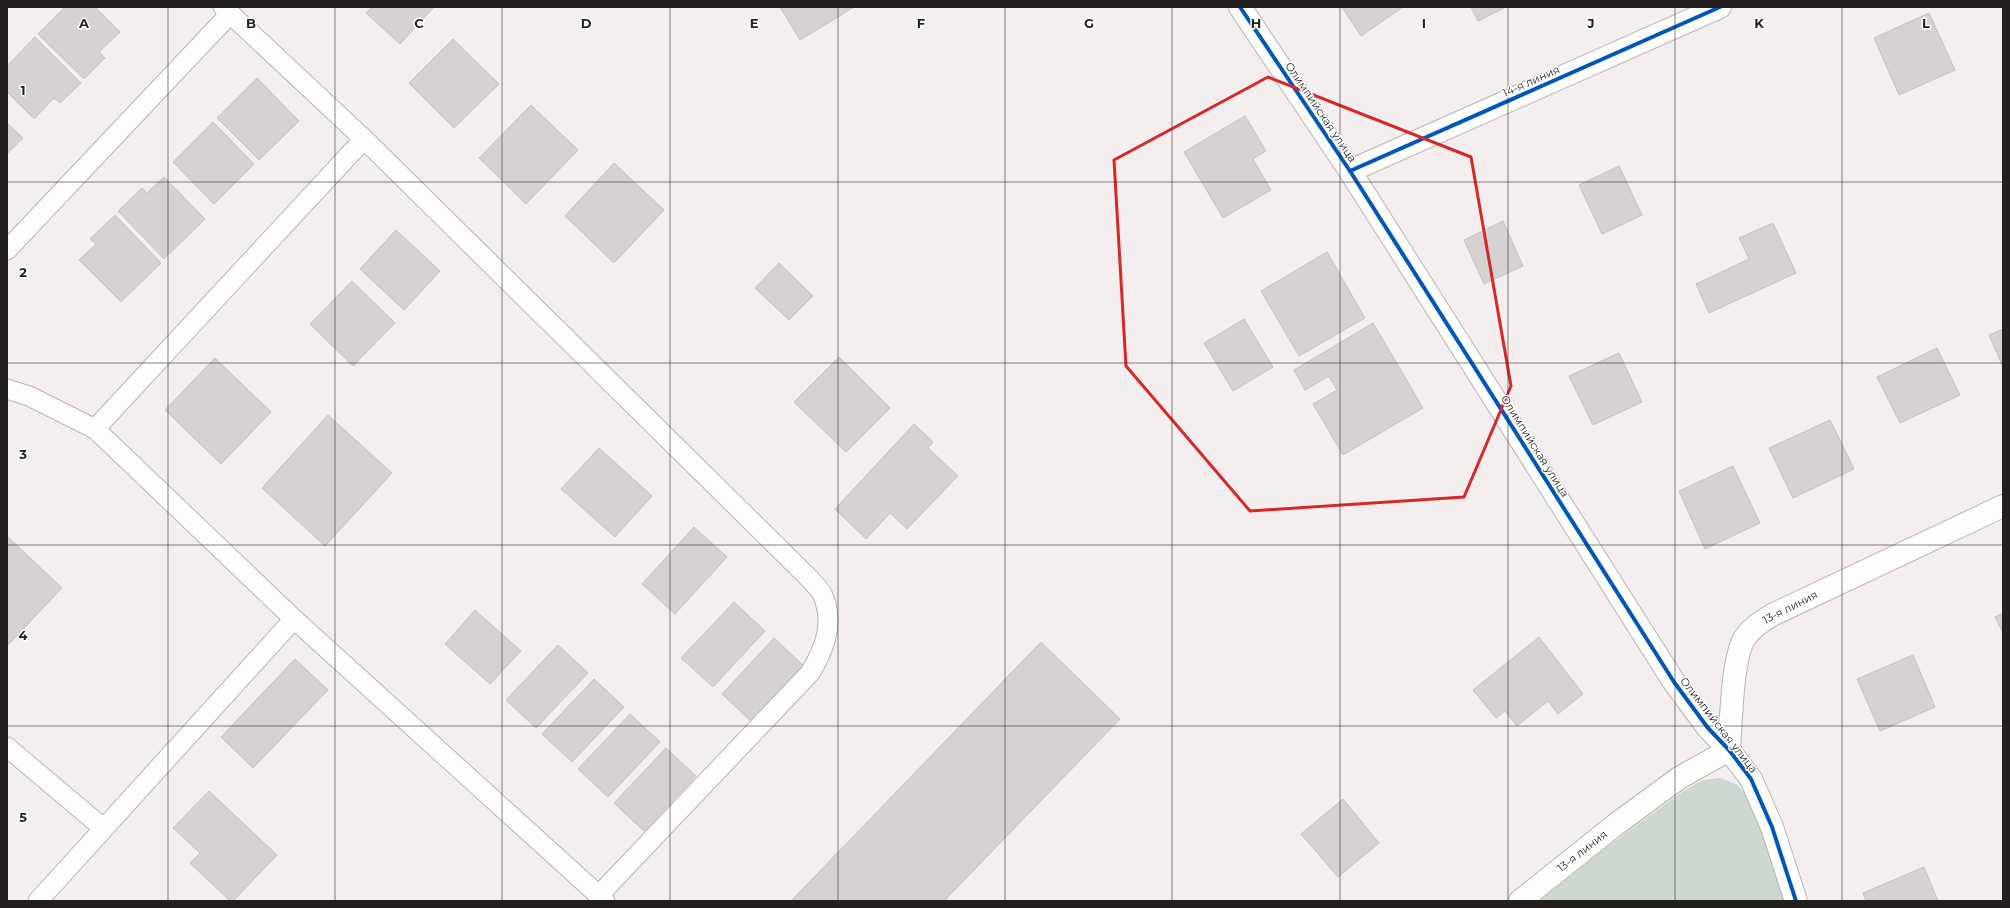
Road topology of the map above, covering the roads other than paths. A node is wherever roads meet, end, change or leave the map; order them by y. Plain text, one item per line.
1 (1240, 7) edge
2 (1720, 7) edge
3 (227, 10) edge
4 (364, 139) junction
5 (1350, 171) junction
6 (7, 250) edge
7 (7, 389) edge
8 (95, 429) junction
9 (2003, 506) edge
10 (294, 619) junction
11 (7, 747) edge
12 (1729, 750) junction
13 (103, 828) junction
14 (602, 898) edge
15 (38, 901) edge
16 (1520, 901) edge
17 (1796, 901) edge

1 - 5 street, Олимпийская улица
2 - 5 street, 14-я линия
3 - 4 lane
3 - 6 lane
4 - 8 lane
4 - 14 lane
5 - 12 street, Олимпийская улица
7 - 8 lane
8 - 10 lane
9 - 12 street, 13-я линия
10 - 13 lane
10 - 14 lane
11 - 13 lane
12 - 16 street, 13-я линия
12 - 17 street, Олимпийская улица
13 - 15 lane

